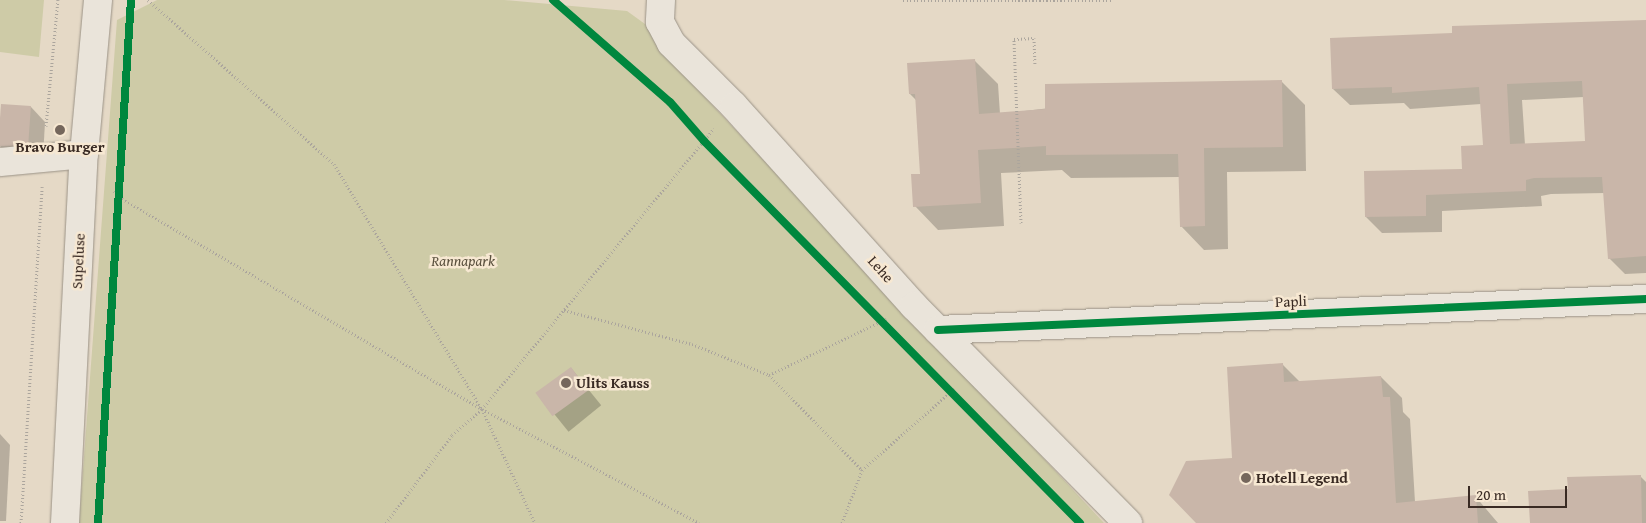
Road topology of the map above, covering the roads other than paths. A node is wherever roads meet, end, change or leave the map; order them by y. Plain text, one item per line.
1 (98, 0) edge
2 (661, 0) edge
3 (84, 154) junction
4 (0, 162) edge
5 (1646, 299) edge
6 (938, 330) junction
7 (65, 523) edge
8 (1128, 523) edge

1 - 3 street, Supeluse
2 - 6 street, Lehe
3 - 4 street
3 - 7 street, Supeluse
5 - 6 street, Papli
6 - 8 street, Lehe

